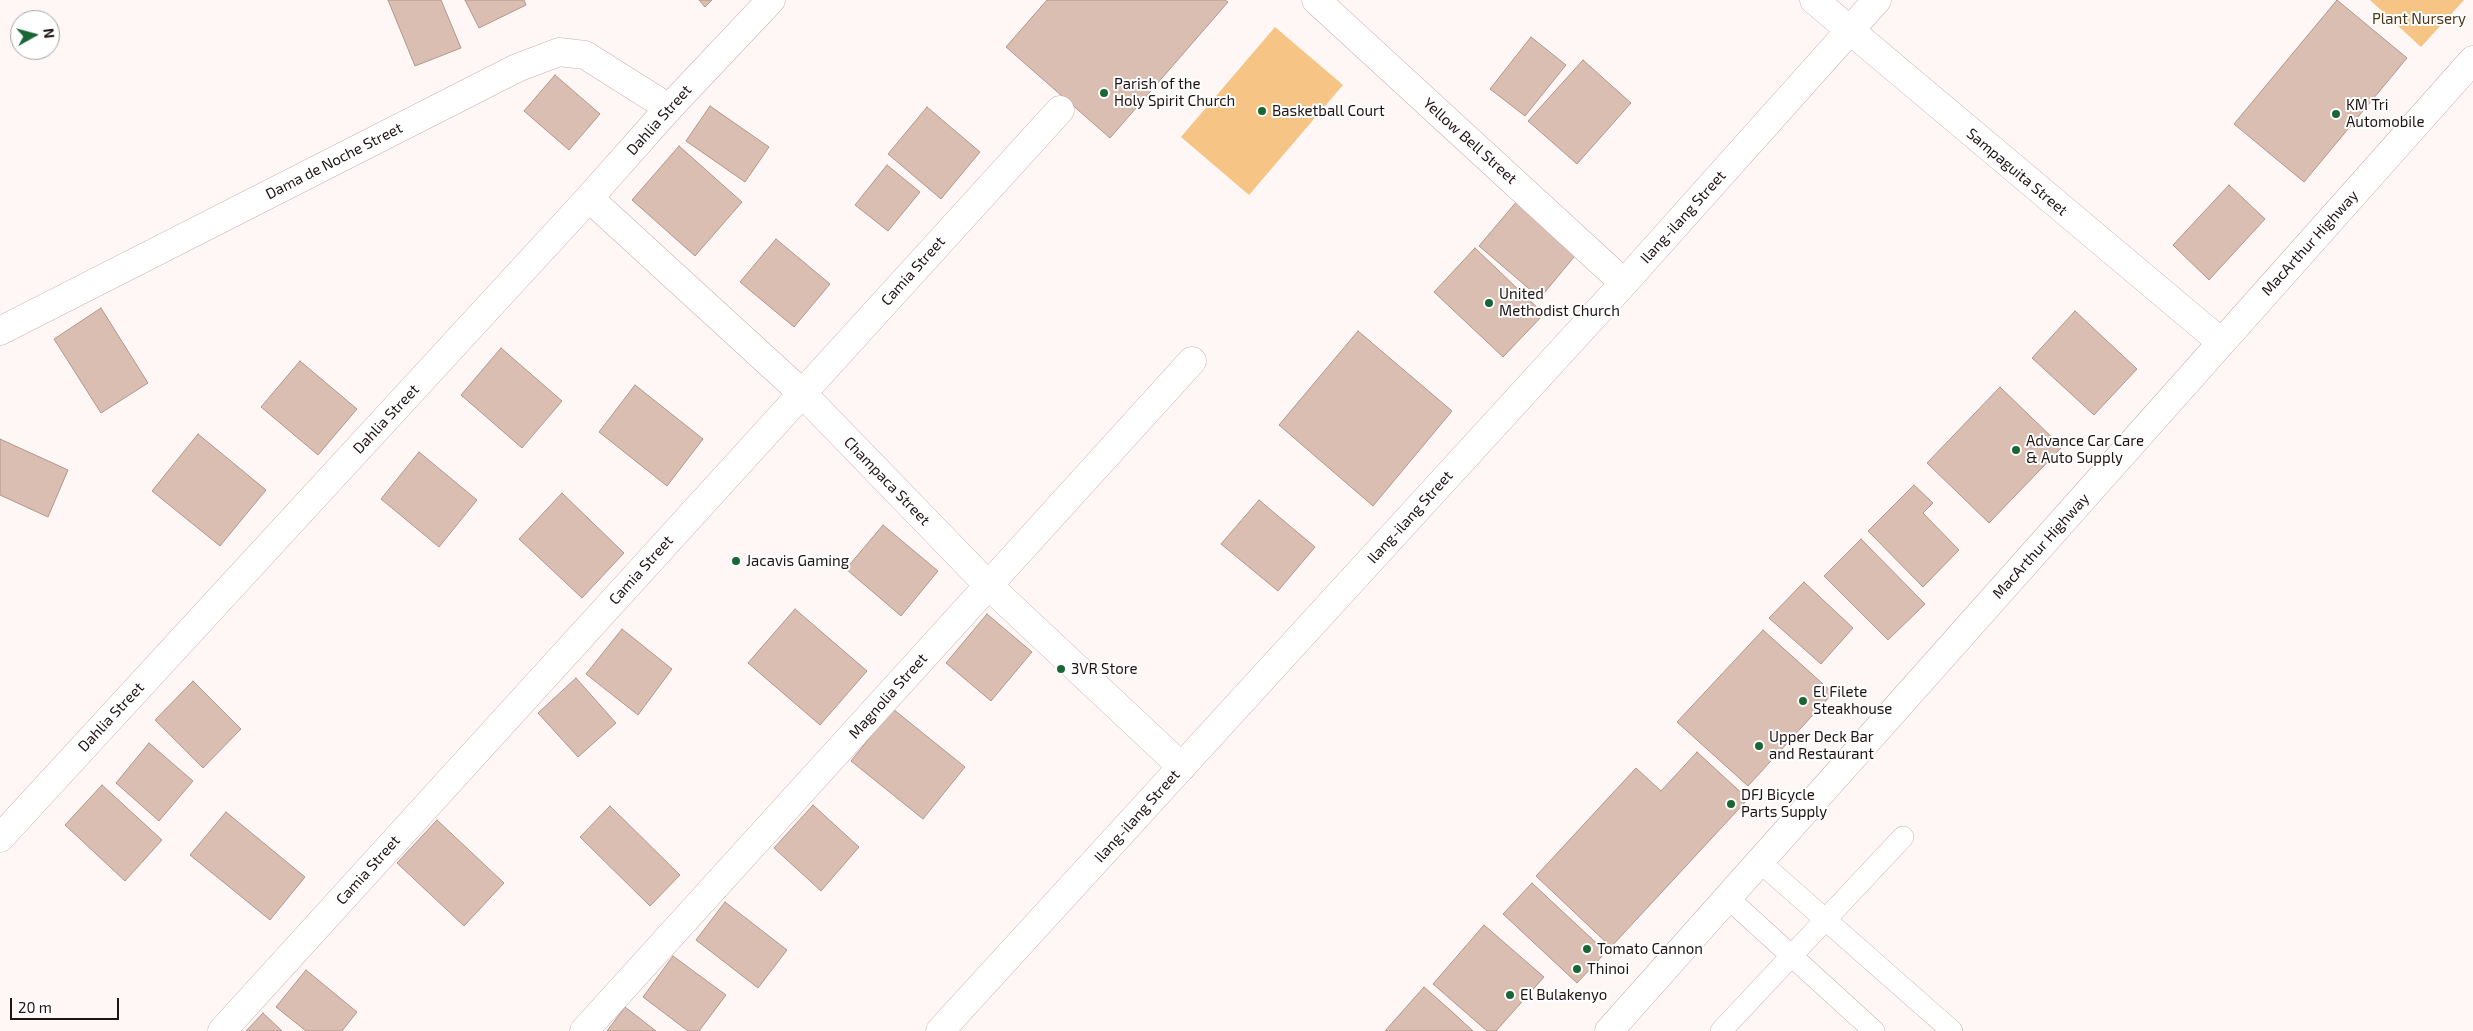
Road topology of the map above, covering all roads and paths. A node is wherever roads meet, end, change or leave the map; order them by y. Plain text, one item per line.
1 (771, 0) edge
2 (1316, 0) edge
3 (1814, 0) edge
4 (1877, 0) edge
5 (1848, 31) junction
6 (2473, 60) edge
7 (668, 108) junction
8 (1060, 110) dead end
9 (589, 198) junction
10 (1624, 283) junction
11 (0, 331) edge
12 (2221, 342) junction
13 (1192, 361) dead end
14 (802, 392) junction
15 (988, 586) junction
16 (1182, 768) junction
17 (1903, 837) dead end
18 (0, 838) edge
19 (1760, 862) junction
20 (1728, 898) junction
21 (1824, 919) junction
22 (1790, 957) junction
23 (222, 1031) edge
24 (584, 1031) edge
25 (940, 1031) edge
26 (1609, 1031) edge
27 (1721, 1031) edge
28 (1874, 1031) edge
29 (1952, 1031) edge

1 - 7 main road, Dahlia Street
2 - 10 main road, Yellow Bell Street
3 - 5 main road, Sampaguita Street
4 - 5 main road, Ilang-ilang Street
5 - 10 main road, Ilang-ilang Street
5 - 12 main road, Sampaguita Street
6 - 12 main road, MacArthur Highway
7 - 9 main road, Dahlia Street
7 - 11 main road, Dama de Noche Street
8 - 14 main road, Camia Street
9 - 14 main road, Champaca Street
9 - 18 main road, Dahlia Street
10 - 16 main road, Ilang-ilang Street
12 - 19 main road, MacArthur Highway
13 - 15 main road, Magnolia Street
14 - 15 main road, Champaca Street
14 - 23 main road, Camia Street
15 - 16 main road, Champaca Street
15 - 24 main road, Magnolia Street
16 - 25 main road, Ilang-ilang Street
17 - 21 lane
19 - 20 main road, MacArthur Highway
19 - 21 lane
20 - 22 lane
20 - 26 main road, MacArthur Highway
21 - 22 lane
21 - 29 lane
22 - 27 lane
22 - 28 lane

